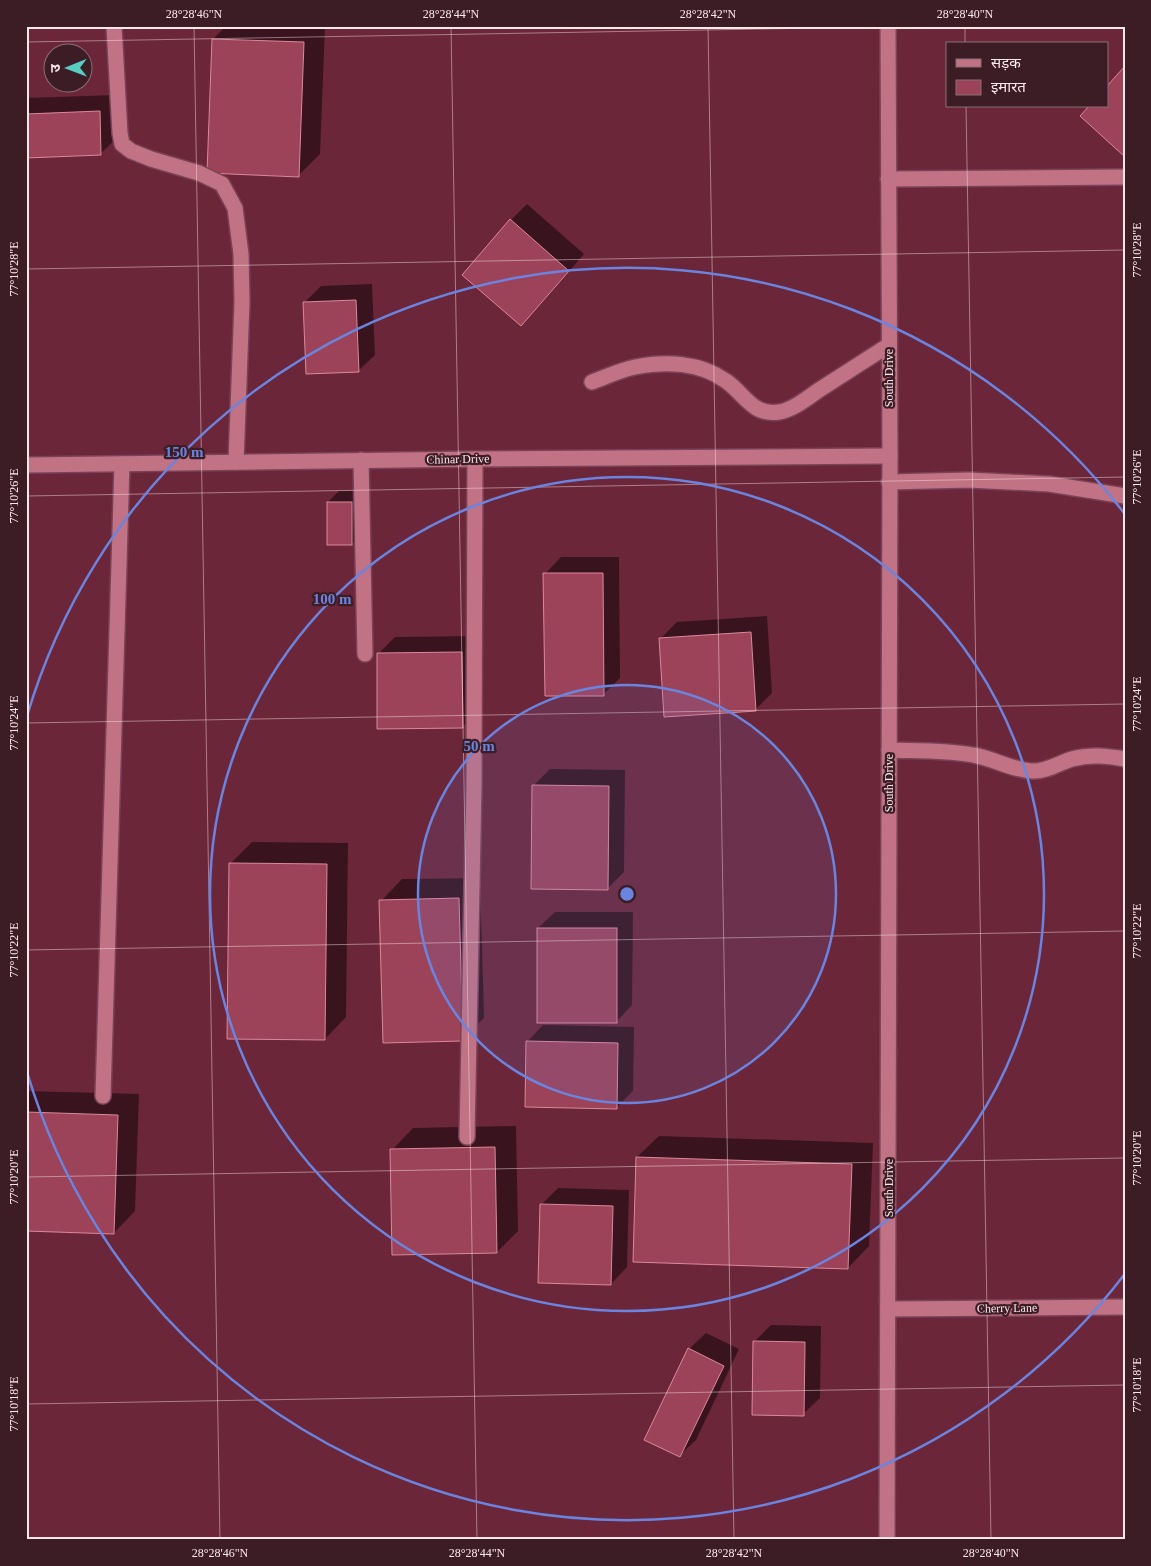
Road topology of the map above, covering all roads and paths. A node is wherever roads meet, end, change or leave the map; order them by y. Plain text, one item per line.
1 (114, 26) edge
2 (888, 26) edge
3 (1125, 177) edge
4 (888, 179) junction
5 (889, 345) junction
6 (592, 382) dead end
7 (890, 456) junction
8 (475, 459) junction
9 (361, 460) junction
10 (236, 462) junction
11 (122, 464) junction
12 (26, 465) edge
13 (889, 482) junction
14 (1125, 496) edge
15 (364, 654) dead end
16 (889, 750) junction
17 (1125, 759) edge
18 (102, 1096) dead end
19 (467, 1138) dead end
20 (1125, 1307) edge
21 (888, 1309) junction
22 (887, 1540) edge

1 - 10 street
2 - 4 street, South Drive
3 - 4 street
4 - 5 street, South Drive
5 - 6 street
5 - 7 street, South Drive
7 - 8 street, Chinar Drive
7 - 13 street, South Drive
8 - 9 street, Chinar Drive
8 - 19 street
9 - 10 street, Chinar Drive
9 - 15 street
10 - 11 street, Chinar Drive
11 - 12 street, Chinar Drive
11 - 18 street
13 - 14 street
13 - 16 street, South Drive
16 - 17 street
16 - 21 street, South Drive
20 - 21 street, Cherry Lane
21 - 22 street, South Drive

